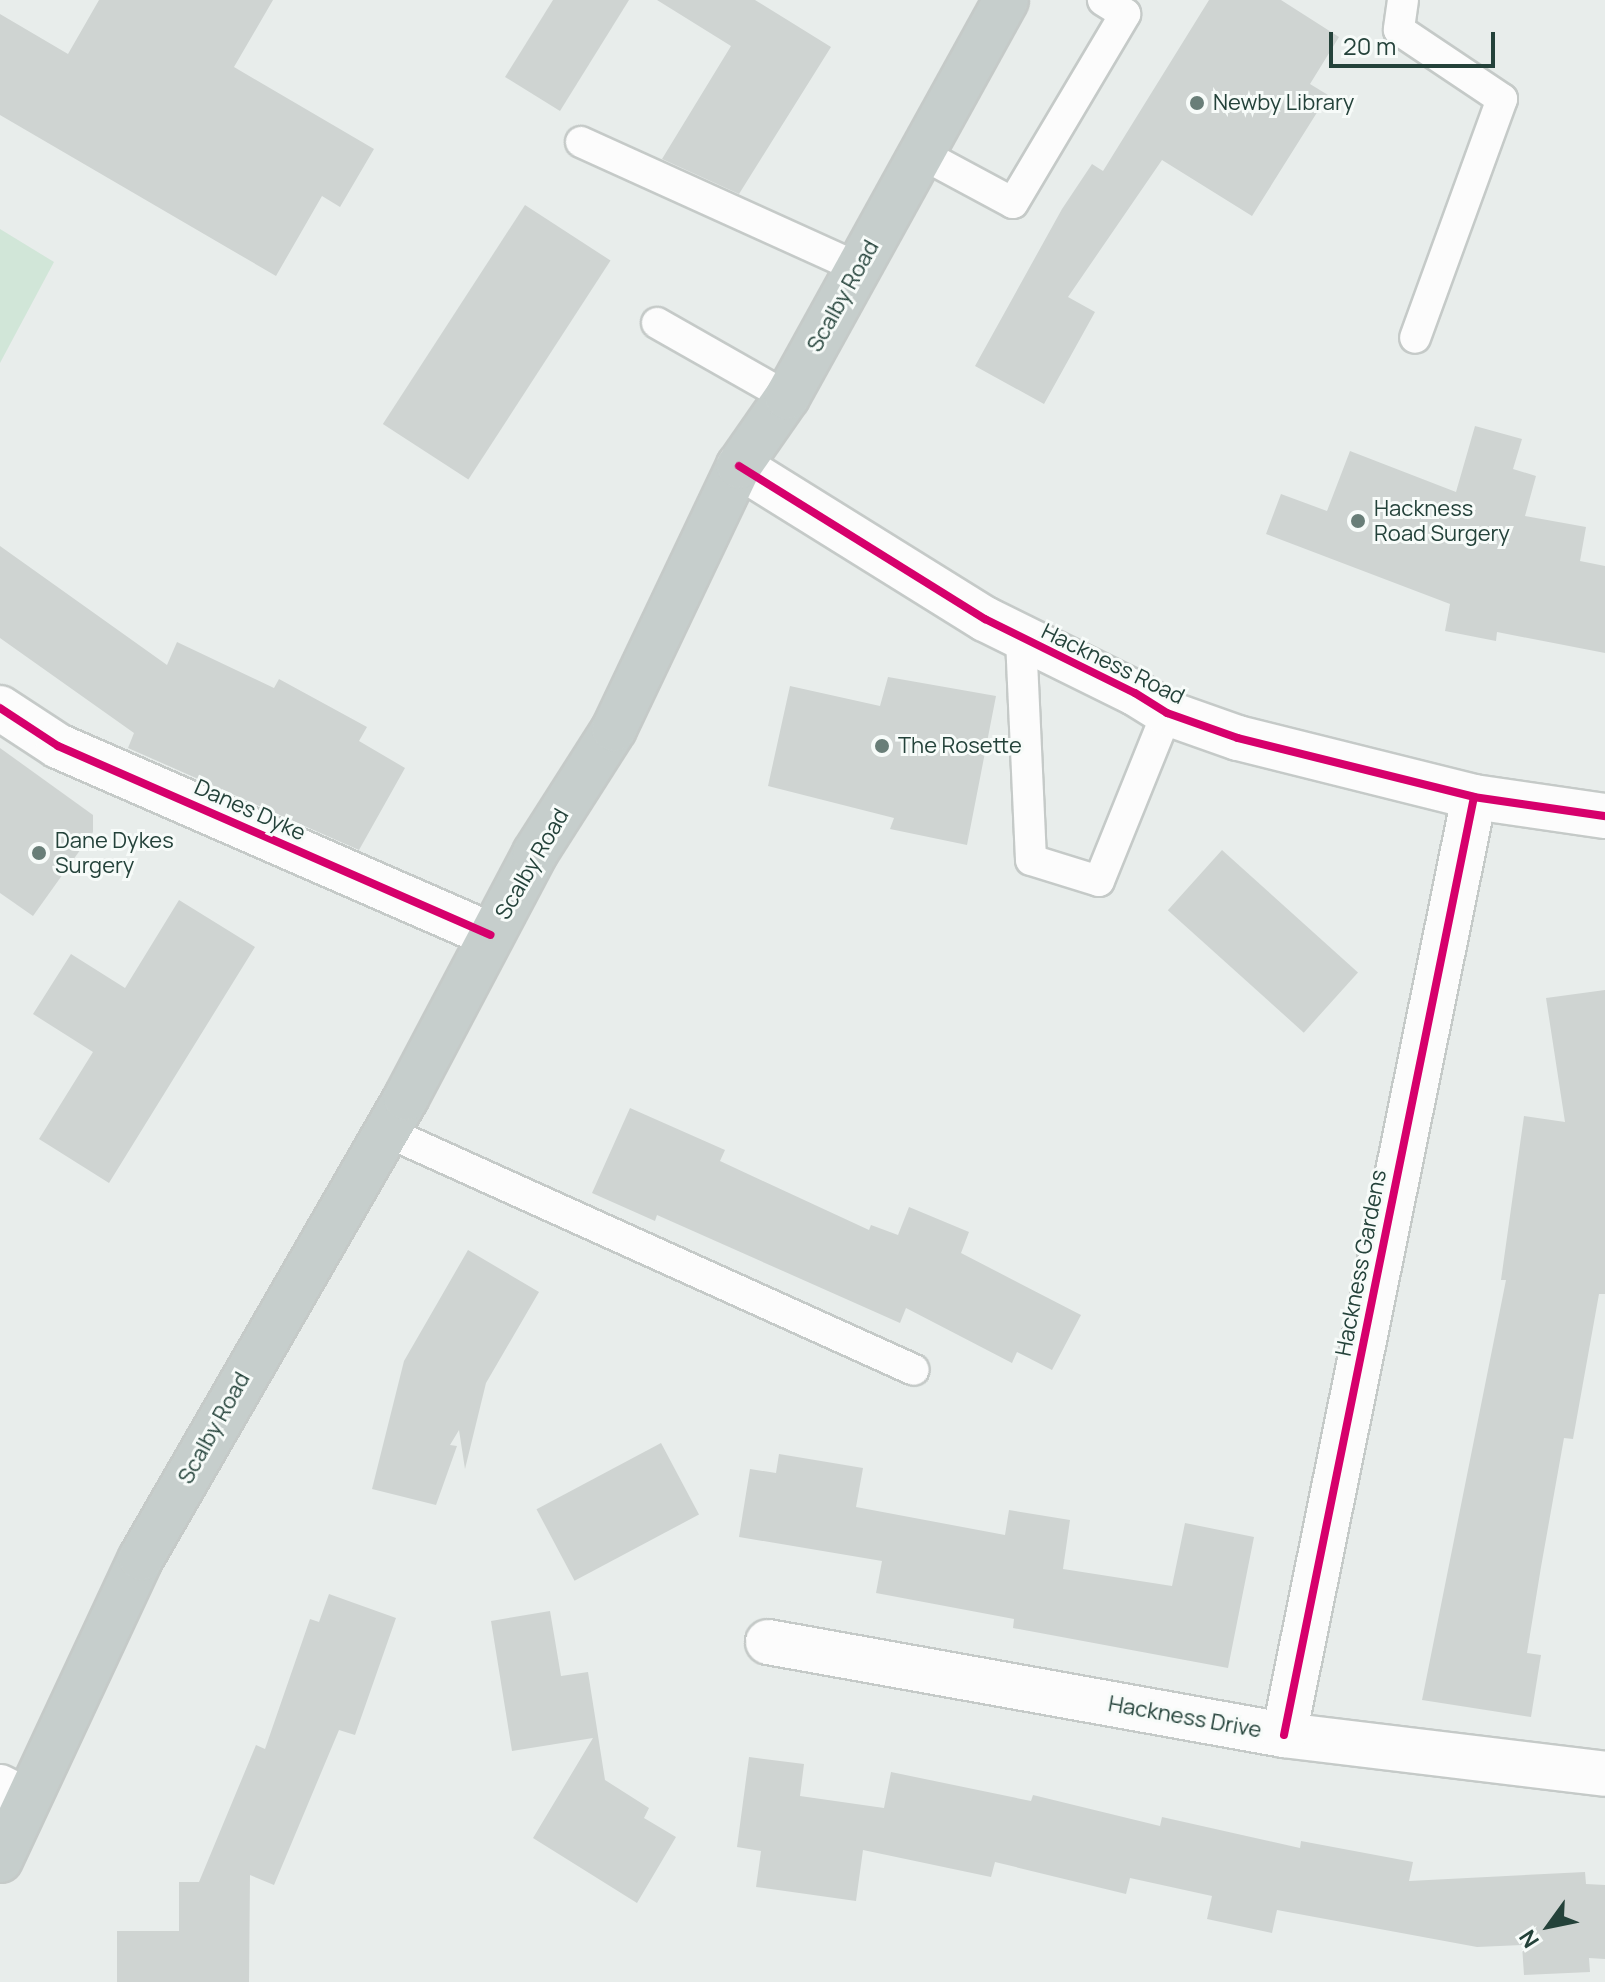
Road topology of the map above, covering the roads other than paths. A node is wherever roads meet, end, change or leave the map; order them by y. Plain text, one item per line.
1 (1006, 0) edge
2 (1103, 0) edge
3 (1403, 0) edge
4 (581, 142) dead end
5 (922, 154) junction
6 (859, 268) junction
7 (657, 323) dead end
8 (1415, 338) dead end
9 (787, 397) junction
10 (739, 466) junction
11 (1021, 639) junction
12 (0, 708) edge
13 (1167, 713) junction
14 (1474, 797) junction
15 (1605, 816) edge
16 (491, 935) junction
17 (385, 1131) junction
18 (914, 1370) dead end
19 (768, 1642) dead end
20 (1284, 1735) junction
21 (1605, 1774) edge
22 (13, 1794) edge
23 (0, 1860) edge

1 - 5 highway, Scalby Road
2 - 5 lane
3 - 8 lane
4 - 6 lane
5 - 6 highway, Scalby Road
6 - 9 highway, Scalby Road
7 - 9 lane
9 - 10 highway, Scalby Road
10 - 11 street, Hackness Road
10 - 16 highway, Scalby Road
11 - 13 street, Hackness Road
11 - 13 lane
12 - 16 street, Danes Dyke
13 - 14 street, Hackness Road
14 - 15 street, Hackness Road
14 - 20 street, Hackness Gardens
16 - 17 highway, Scalby Road
17 - 18 lane
17 - 22 highway, Scalby Road
19 - 20 street, Hackness Drive
20 - 21 street, Hackness Drive
22 - 23 highway, Scalby Road

